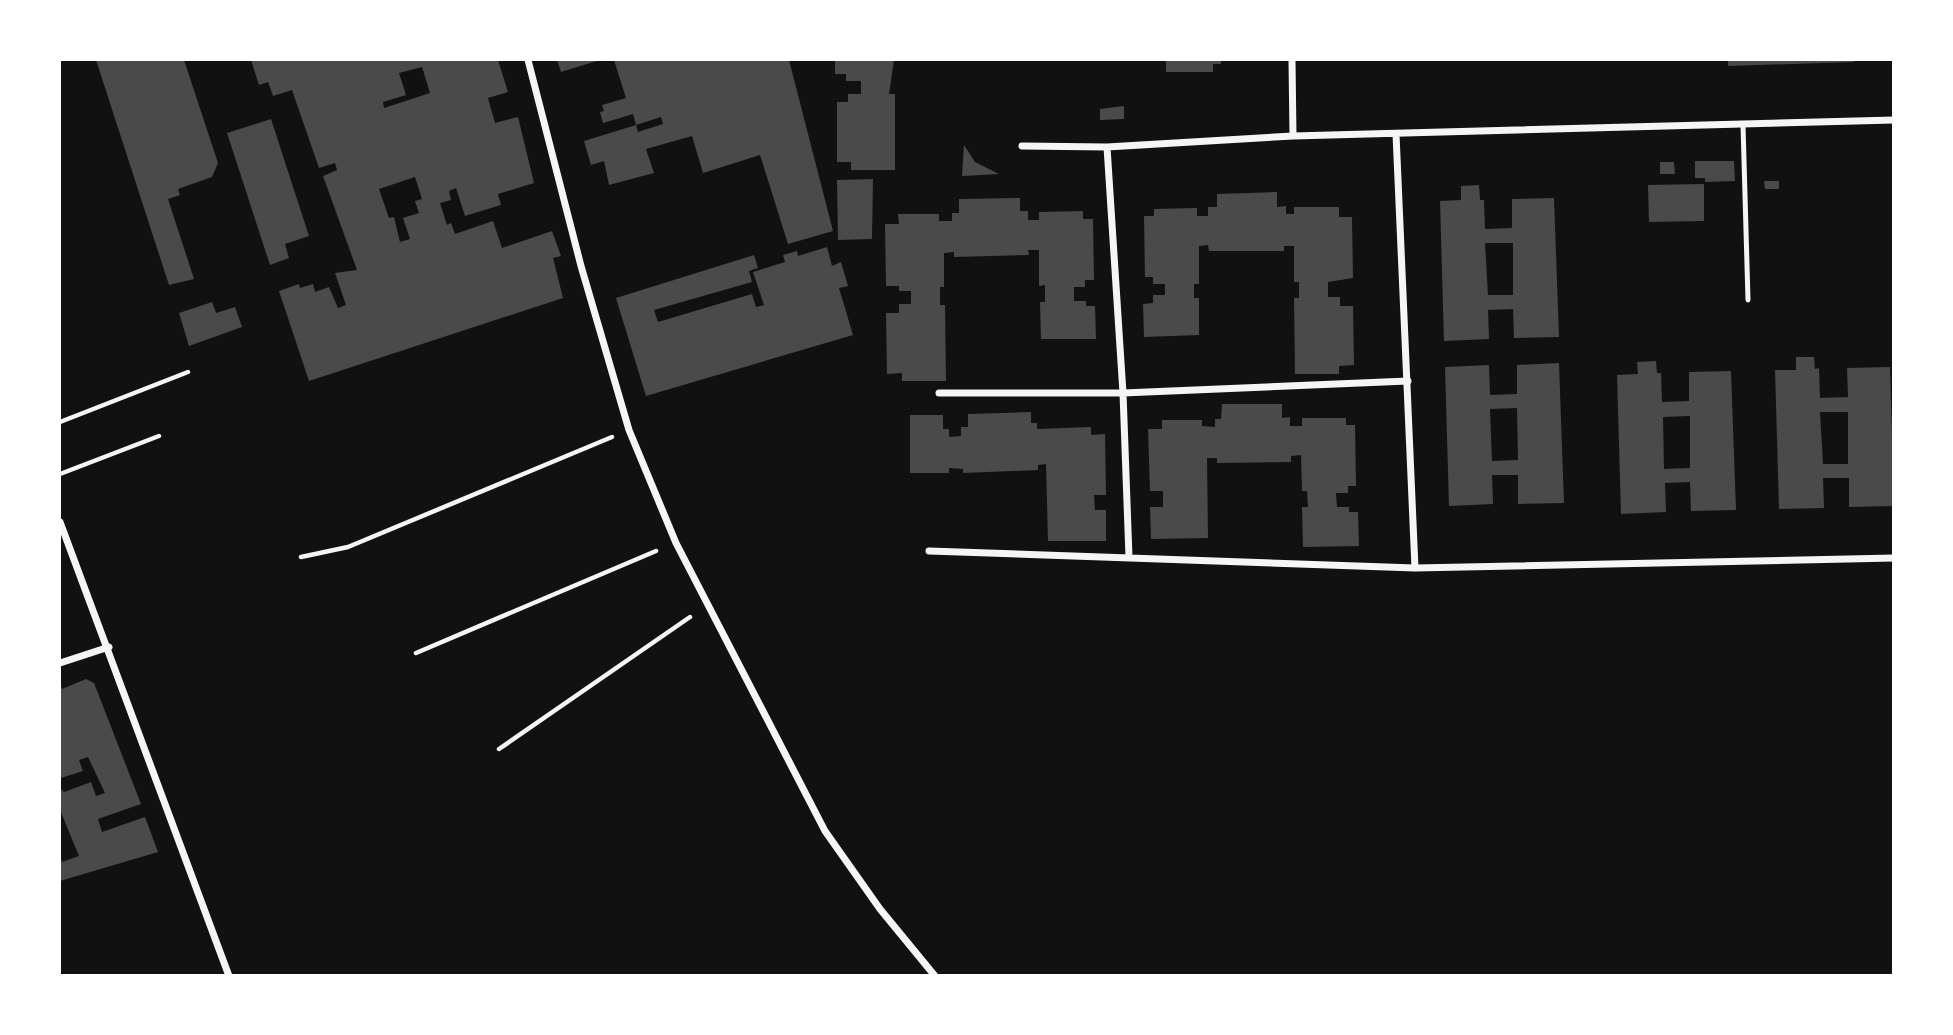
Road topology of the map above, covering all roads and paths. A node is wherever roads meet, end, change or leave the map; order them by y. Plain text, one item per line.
1 (528, 60) edge
2 (1292, 60) edge
3 (1894, 120) edge
4 (1742, 125) junction
5 (1396, 134) junction
6 (1293, 136) junction
7 (1022, 146) dead end
8 (1107, 147) junction
9 (1748, 300) dead end
10 (188, 372) dead end
11 (1408, 380) junction
12 (939, 393) dead end
13 (1123, 393) junction
14 (60, 422) edge
15 (629, 430) junction
16 (159, 436) dead end
17 (60, 474) edge
18 (60, 522) edge
19 (676, 543) junction
20 (929, 551) dead end
21 (1129, 556) junction
22 (301, 557) dead end
23 (1894, 558) edge
24 (1415, 568) junction
25 (708, 605) junction
26 (109, 647) junction
27 (416, 653) dead end
28 (60, 663) edge
29 (499, 749) dead end
30 (229, 975) edge
31 (935, 975) edge

1 - 15 street
2 - 6 street
3 - 4 street
4 - 5 street
4 - 9 lane
5 - 6 street
5 - 11 street
6 - 8 street
7 - 8 street
8 - 13 street
10 - 14 path
11 - 13 street
11 - 24 street
12 - 13 street
13 - 21 street
15 - 19 street
15 - 22 path
16 - 17 path
18 - 26 street
19 - 25 street
19 - 27 path
20 - 21 street
21 - 24 street
23 - 24 street
25 - 29 path
25 - 31 street
26 - 28 street
26 - 30 street

